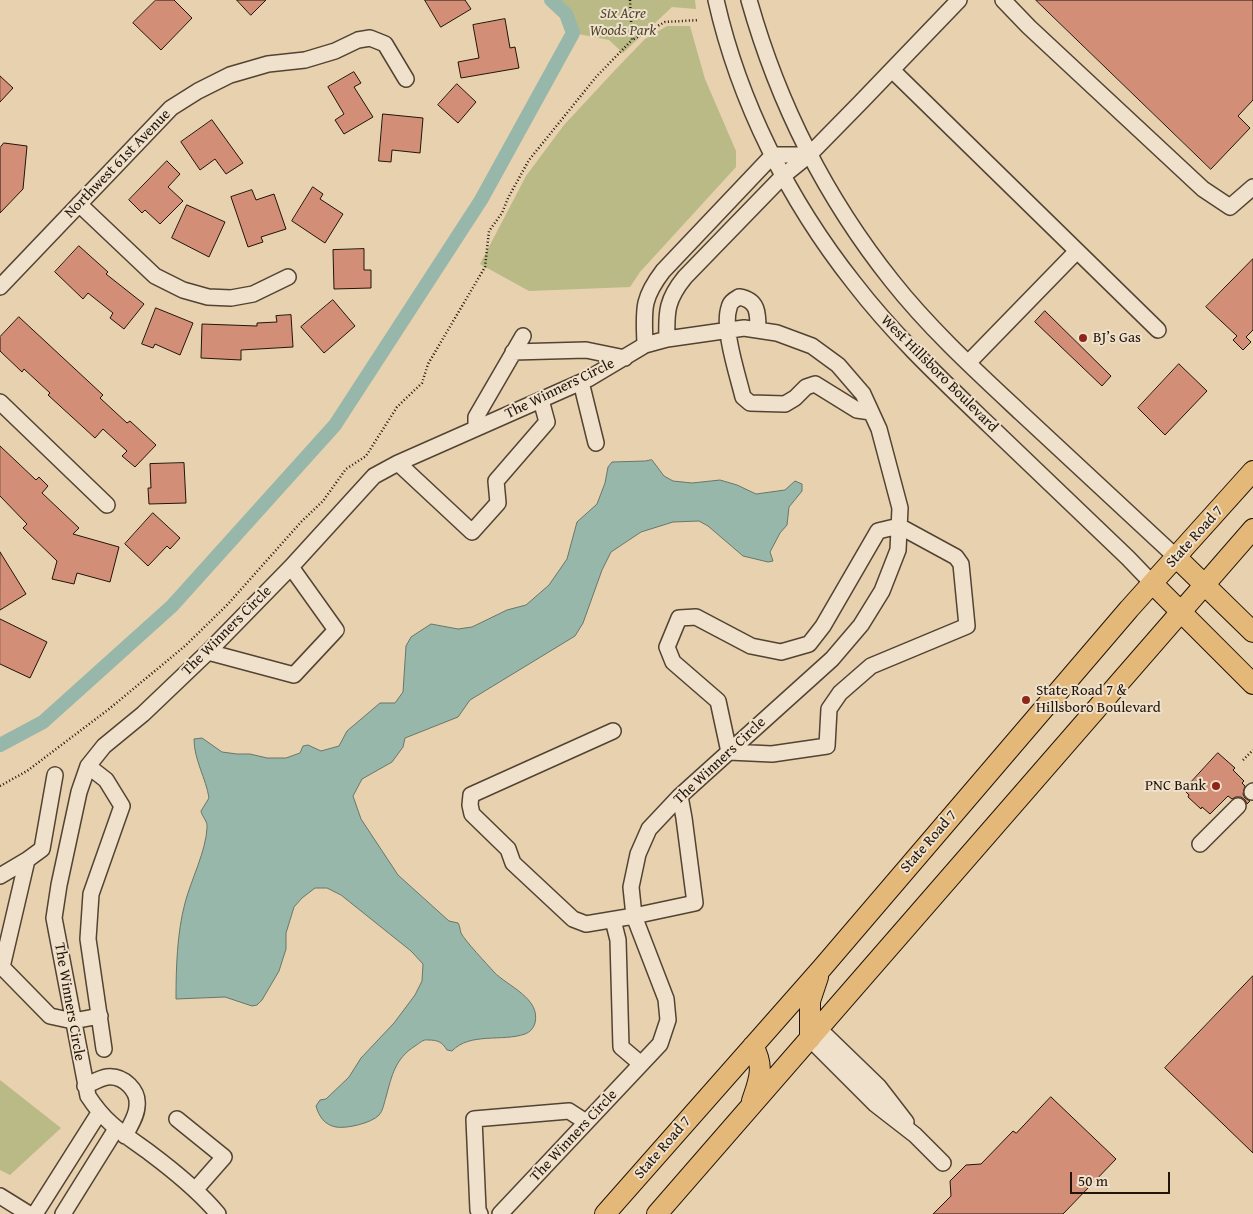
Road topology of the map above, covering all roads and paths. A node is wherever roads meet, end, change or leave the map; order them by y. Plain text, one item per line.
1 (630, 0) edge
2 (716, 0) edge
3 (749, 0) edge
4 (959, 0) edge
5 (1002, 0) edge
6 (699, 20) dead end
7 (632, 40) junction
8 (892, 70) junction
9 (406, 79) dead end
10 (773, 155) junction
11 (809, 155) junction
12 (783, 176) junction
13 (1253, 187) edge
14 (79, 204) junction
15 (684, 249) junction
16 (1078, 251) junction
17 (699, 263) junction
18 (288, 277) dead end
19 (0, 287) edge
20 (758, 329) junction
21 (728, 330) junction
22 (1158, 330) dead end
23 (523, 336) dead end
24 (667, 339) junction
25 (645, 345) junction
26 (513, 352) junction
27 (624, 358) junction
28 (968, 363) junction
29 (581, 382) junction
30 (541, 400) junction
31 (0, 402) edge
32 (871, 412) junction
33 (476, 428) junction
34 (596, 442) dead end
35 (398, 463) junction
36 (1253, 471) edge
37 (107, 505) dead end
38 (899, 526) junction
39 (1253, 529) edge
40 (1176, 557) junction
41 (291, 566) junction
42 (1152, 583) junction
43 (1204, 585) junction
44 (1181, 612) junction
45 (1253, 632) edge
46 (208, 652) junction
47 (1253, 684) edge
48 (613, 731) dead end
49 (1253, 750) edge
50 (728, 752) junction
51 (1243, 760) dead end
52 (88, 766) junction
53 (55, 775) dead end
54 (0, 786) edge
55 (680, 796) junction
56 (1238, 806) dead end
57 (1200, 844) dead end
58 (27, 860) junction
59 (0, 876) edge
60 (634, 916) junction
61 (613, 920) junction
62 (1, 966) edge
63 (822, 968) junction
64 (100, 1016) junction
65 (73, 1021) junction
66 (814, 1034) junction
67 (753, 1046) junction
68 (104, 1049) dead end
69 (642, 1064) junction
70 (85, 1086) junction
71 (750, 1108) junction
72 (99, 1113) junction
73 (177, 1119) dead end
74 (586, 1122) junction
75 (121, 1133) junction
76 (943, 1163) dead end
77 (195, 1190) junction
78 (0, 1196) edge
79 (29, 1214) edge
80 (35, 1214) edge
81 (63, 1214) edge
82 (218, 1214) edge
83 (480, 1214) edge
84 (500, 1214) edge
85 (605, 1214) edge
86 (656, 1214) edge

1 - 7 path
2 - 10 street, West Hillsboro Boulevard
3 - 11 street, West Hillsboro Boulevard
4 - 8 street
5 - 13 street
6 - 7 path
7 - 54 path
8 - 11 street
8 - 16 street
9 - 14 street, Northwest 61st Avenue
10 - 11 street
10 - 12 street, West Hillsboro Boulevard
10 - 15 street
11 - 12 street
11 - 28 street, West Hillsboro Boulevard
12 - 17 street
12 - 42 street, West Hillsboro Boulevard
14 - 18 street
14 - 19 street, Northwest 61st Avenue
15 - 17 street
15 - 25 street
16 - 22 street
16 - 28 street
17 - 24 street
20 - 21 street, The Winners Circle
20 - 21 street
20 - 32 street, The Winners Circle
21 - 24 street, The Winners Circle
21 - 32 street
23 - 26 street
24 - 25 street, The Winners Circle
25 - 27 street, The Winners Circle
26 - 27 street
26 - 33 street
27 - 29 street, The Winners Circle
28 - 40 street, West Hillsboro Boulevard
29 - 30 street, The Winners Circle
29 - 34 street
30 - 33 street, The Winners Circle
30 - 35 street
31 - 37 street
32 - 38 street, The Winners Circle
33 - 35 street, The Winners Circle
35 - 41 street, The Winners Circle
36 - 40 main road, State Road 7
38 - 50 street, The Winners Circle
38 - 50 street
38 - 50 street
39 - 43 main road
40 - 42 main road, State Road 7
40 - 43 main road, West Hillsboro Boulevard
41 - 46 street, The Winners Circle
41 - 46 street
42 - 44 main road, West Hillsboro Boulevard
42 - 63 main road, State Road 7
43 - 44 main road
43 - 45 main road, West Hillsboro Boulevard
44 - 47 main road, West Hillsboro Boulevard
44 - 66 main road
46 - 52 street, The Winners Circle
48 - 61 street
49 - 51 path
50 - 55 street, The Winners Circle
52 - 64 street
52 - 65 street, The Winners Circle
53 - 58 street
55 - 60 street, The Winners Circle
55 - 60 street
56 - 57 street
58 - 59 street
58 - 62 street
60 - 61 street
60 - 69 street, The Winners Circle
61 - 69 street
62 - 65 street
63 - 66 main road
63 - 67 main road, State Road 7
64 - 65 street
64 - 68 street
65 - 70 street, The Winners Circle
66 - 71 main road
66 - 76 street
67 - 71 main road
67 - 85 main road, State Road 7
69 - 74 street, The Winners Circle
70 - 72 street, The Winners Circle
70 - 75 street
71 - 86 main road
72 - 75 street, The Winners Circle
72 - 80 street
73 - 77 street
74 - 83 street
74 - 84 street, The Winners Circle
75 - 77 street, The Winners Circle
75 - 81 street
77 - 82 street, The Winners Circle
78 - 79 street

